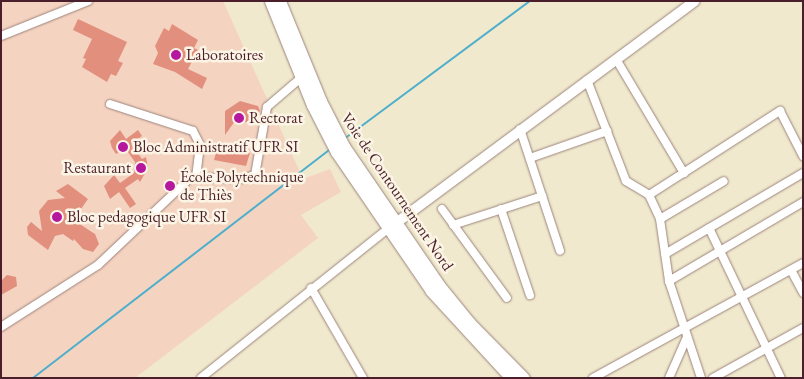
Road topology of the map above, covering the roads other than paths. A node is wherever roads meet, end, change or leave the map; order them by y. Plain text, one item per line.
1 (88, 1) edge
2 (270, 1) edge
3 (280, 1) edge
4 (695, 1) edge
5 (77, 3) edge
6 (1, 36) edge
7 (616, 60) junction
8 (306, 75) junction
9 (587, 80) junction
10 (110, 104) dead end
11 (520, 129) junction
12 (607, 130) junction
13 (803, 156) edge
14 (530, 158) junction
15 (684, 172) junction
16 (803, 173) edge
17 (196, 176) junction
18 (724, 181) dead end
19 (649, 195) junction
20 (542, 196) junction
21 (803, 202) edge
22 (442, 208) dead end
23 (501, 209) junction
24 (660, 220) junction
25 (392, 225) junction
26 (453, 225) junction
27 (708, 228) junction
28 (560, 250) dead end
29 (720, 251) junction
30 (665, 254) junction
31 (803, 263) edge
32 (791, 270) junction
33 (669, 281) junction
34 (311, 288) junction
35 (803, 293) edge
36 (530, 295) dead end
37 (742, 297) junction
38 (507, 298) dead end
39 (1, 327) edge
40 (684, 328) junction
41 (803, 328) edge
42 (687, 337) junction
43 (766, 348) junction
44 (201, 378) edge
45 (362, 378) edge
46 (511, 378) edge
47 (524, 378) edge
48 (594, 378) edge
49 (669, 378) edge
50 (701, 378) edge
51 (713, 378) edge
52 (781, 378) edge

1 - 5 street
2 - 8 main road, Voie de Contournement Nord
3 - 8 main road, Voie de Contournement Nord
4 - 7 street
5 - 6 street
7 - 9 street
7 - 15 street
8 - 17 street
8 - 25 main road, Voie de Contournement Nord
9 - 11 street
9 - 12 street
10 - 17 street
11 - 14 street
11 - 25 street
12 - 14 street
12 - 19 street
13 - 15 street
14 - 20 street
15 - 19 street
16 - 27 street
17 - 39 street
18 - 24 street
19 - 24 street
20 - 23 street
20 - 28 street
21 - 29 street
22 - 26 street
23 - 26 street
23 - 36 street
24 - 30 street
25 - 34 street
25 - 46 main road, Voie de Contournement Nord
25 - 47 main road, Voie de Contournement Nord
26 - 38 street
27 - 29 street
27 - 30 street
29 - 33 street
29 - 37 street
30 - 33 street
31 - 32 street
32 - 35 street
32 - 37 street
33 - 40 street
34 - 44 street
34 - 45 street
37 - 40 street
37 - 43 street
40 - 42 street
40 - 48 street
41 - 43 street
42 - 49 street
42 - 50 street
43 - 51 street
43 - 52 street

